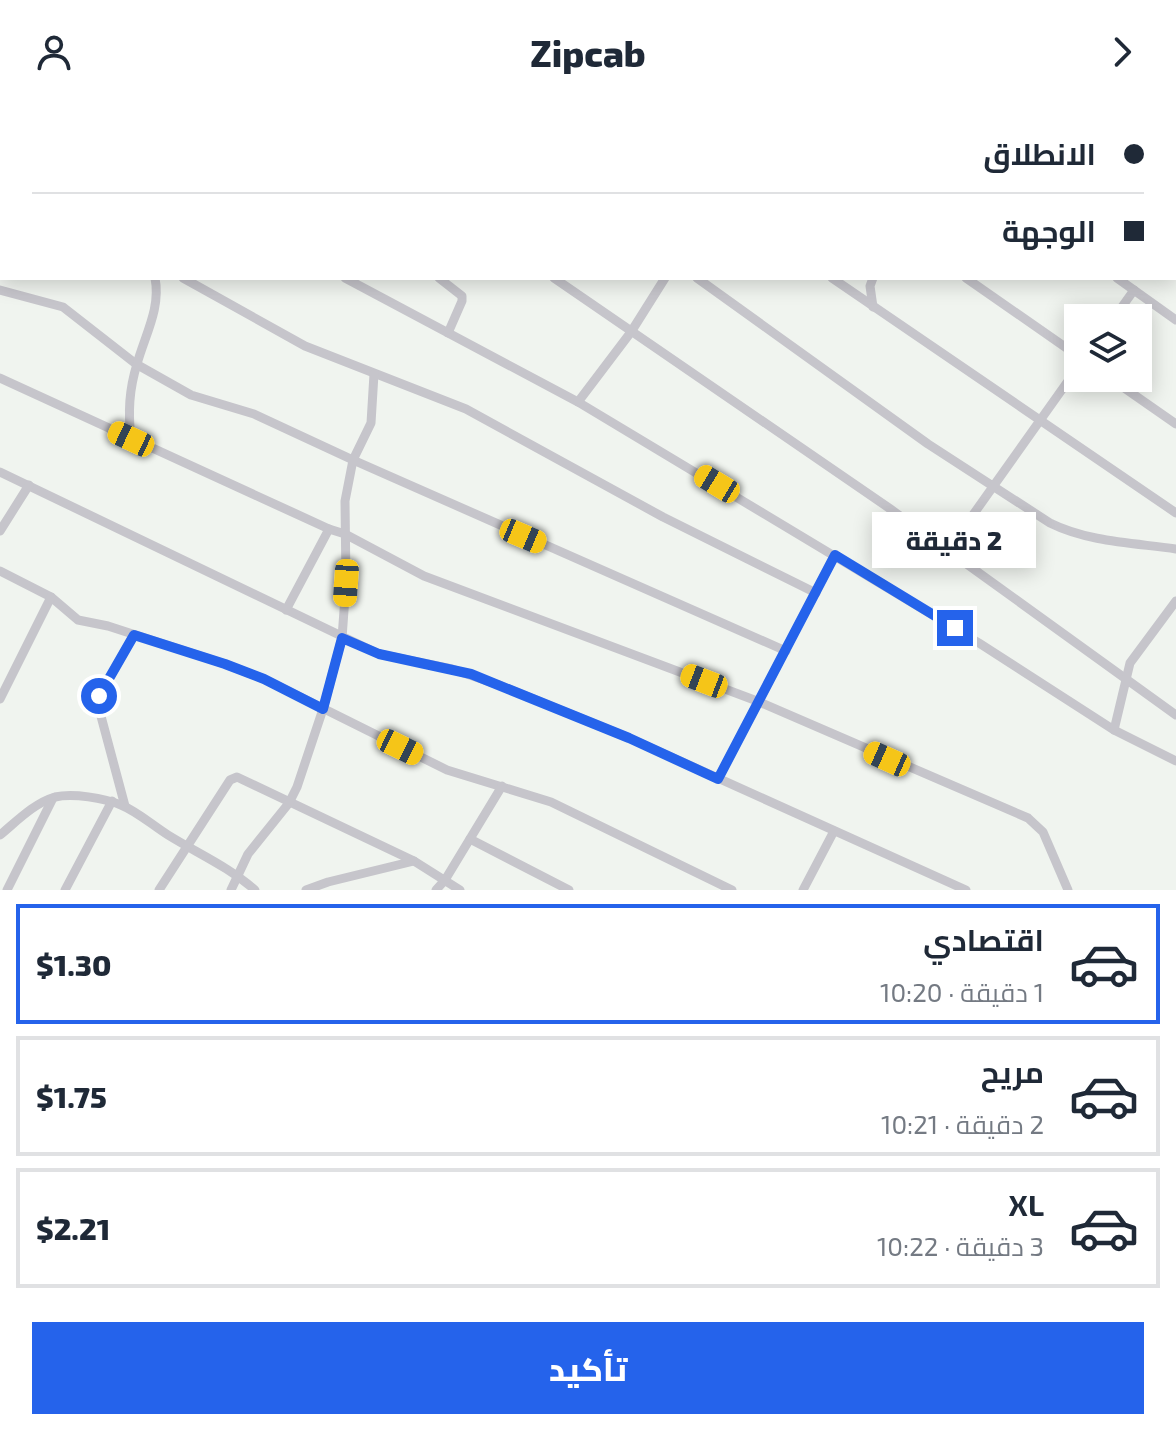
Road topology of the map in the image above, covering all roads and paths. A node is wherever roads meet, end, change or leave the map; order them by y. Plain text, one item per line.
1 (155, 280) edge
2 (187, 280) edge
3 (349, 280) edge
4 (442, 280) edge
5 (557, 280) edge
6 (664, 280) edge
7 (700, 280) edge
8 (835, 280) edge
9 (872, 280) edge
10 (969, 280) edge
11 (1120, 280) edge
12 (0, 290) edge
13 (1134, 290) junction
14 (1124, 304) edge
15 (873, 307) junction
16 (1176, 320) edge
17 (631, 332) junction
18 (448, 333) junction
19 (1064, 346) edge
20 (136, 364) junction
21 (374, 374) junction
22 (0, 378) edge
23 (1064, 386) edge
24 (1130, 392) edge
25 (578, 402) junction
26 (1039, 421) junction
27 (1176, 424) edge
28 (131, 439) junction
29 (353, 460) junction
30 (0, 472) edge
31 (29, 485) junction
32 (994, 486) junction
33 (1176, 513) edge
34 (329, 529) junction
35 (0, 531) edge
36 (345, 534) junction
37 (1176, 549) edge
38 (948, 550) junction
39 (835, 555) junction
40 (0, 571) edge
41 (816, 593) junction
42 (51, 597) junction
43 (1176, 601) edge
44 (286, 610) junction
45 (1172, 613) edge
46 (134, 635) junction
47 (342, 638) junction
48 (786, 651) junction
49 (1128, 679) junction
50 (0, 699) edge
51 (757, 701) junction
52 (323, 709) junction
53 (1176, 715) edge
54 (1114, 730) junction
55 (1176, 761) edge
56 (718, 779) junction
57 (502, 786) junction
58 (53, 798) junction
59 (112, 801) junction
60 (289, 803) junction
61 (125, 806) junction
62 (834, 831) junction
63 (0, 835) edge
64 (470, 839) junction
65 (186, 845) junction
66 (414, 861) junction
67 (238, 875) junction
68 (445, 880) junction
69 (7, 890) edge
70 (65, 890) edge
71 (159, 890) edge
72 (231, 890) edge
73 (255, 890) edge
74 (306, 890) edge
75 (436, 890) edge
76 (460, 890) edge
77 (569, 890) edge
78 (732, 890) edge
79 (803, 890) edge
80 (966, 890) edge
81 (1068, 890) edge

1 - 20 street
2 - 21 street
3 - 18 street
4 - 18 street
5 - 17 street
6 - 17 street
7 - 32 street
8 - 15 street
9 - 15 street
10 - 19 street
11 - 13 street
12 - 20 street
13 - 14 street
13 - 16 street
15 - 26 street
17 - 25 street
17 - 38 street
18 - 25 street
20 - 28 street
20 - 29 street
21 - 29 street
21 - 41 street
22 - 28 street
23 - 26 street
24 - 27 street
25 - 39 street
26 - 32 street
26 - 33 street
28 - 34 street
29 - 36 street
29 - 48 street
30 - 31 street
31 - 35 street
31 - 44 street
32 - 37 street
32 - 38 street
34 - 36 street
34 - 44 street
36 - 47 street
36 - 51 street
38 - 49 street
39 - 41 street
39 - 54 street
40 - 42 street
41 - 48 street
42 - 46 street
42 - 50 street
43 - 45 street
44 - 47 street
45 - 49 street
46 - 52 street
46 - 61 street
47 - 52 street
47 - 56 street
48 - 51 street
49 - 53 street
49 - 54 street
51 - 56 street
51 - 81 street
52 - 57 street
52 - 60 street
54 - 55 street
56 - 62 street
57 - 64 street
57 - 78 street
58 - 59 street
58 - 63 street
58 - 69 street
59 - 61 street
59 - 70 street
60 - 65 street
60 - 66 street
60 - 67 street
61 - 65 street
62 - 79 street
62 - 80 street
64 - 68 street
64 - 77 street
65 - 67 street
65 - 71 street
66 - 68 street
66 - 74 street
67 - 72 street
67 - 73 street
68 - 75 street
68 - 76 street

